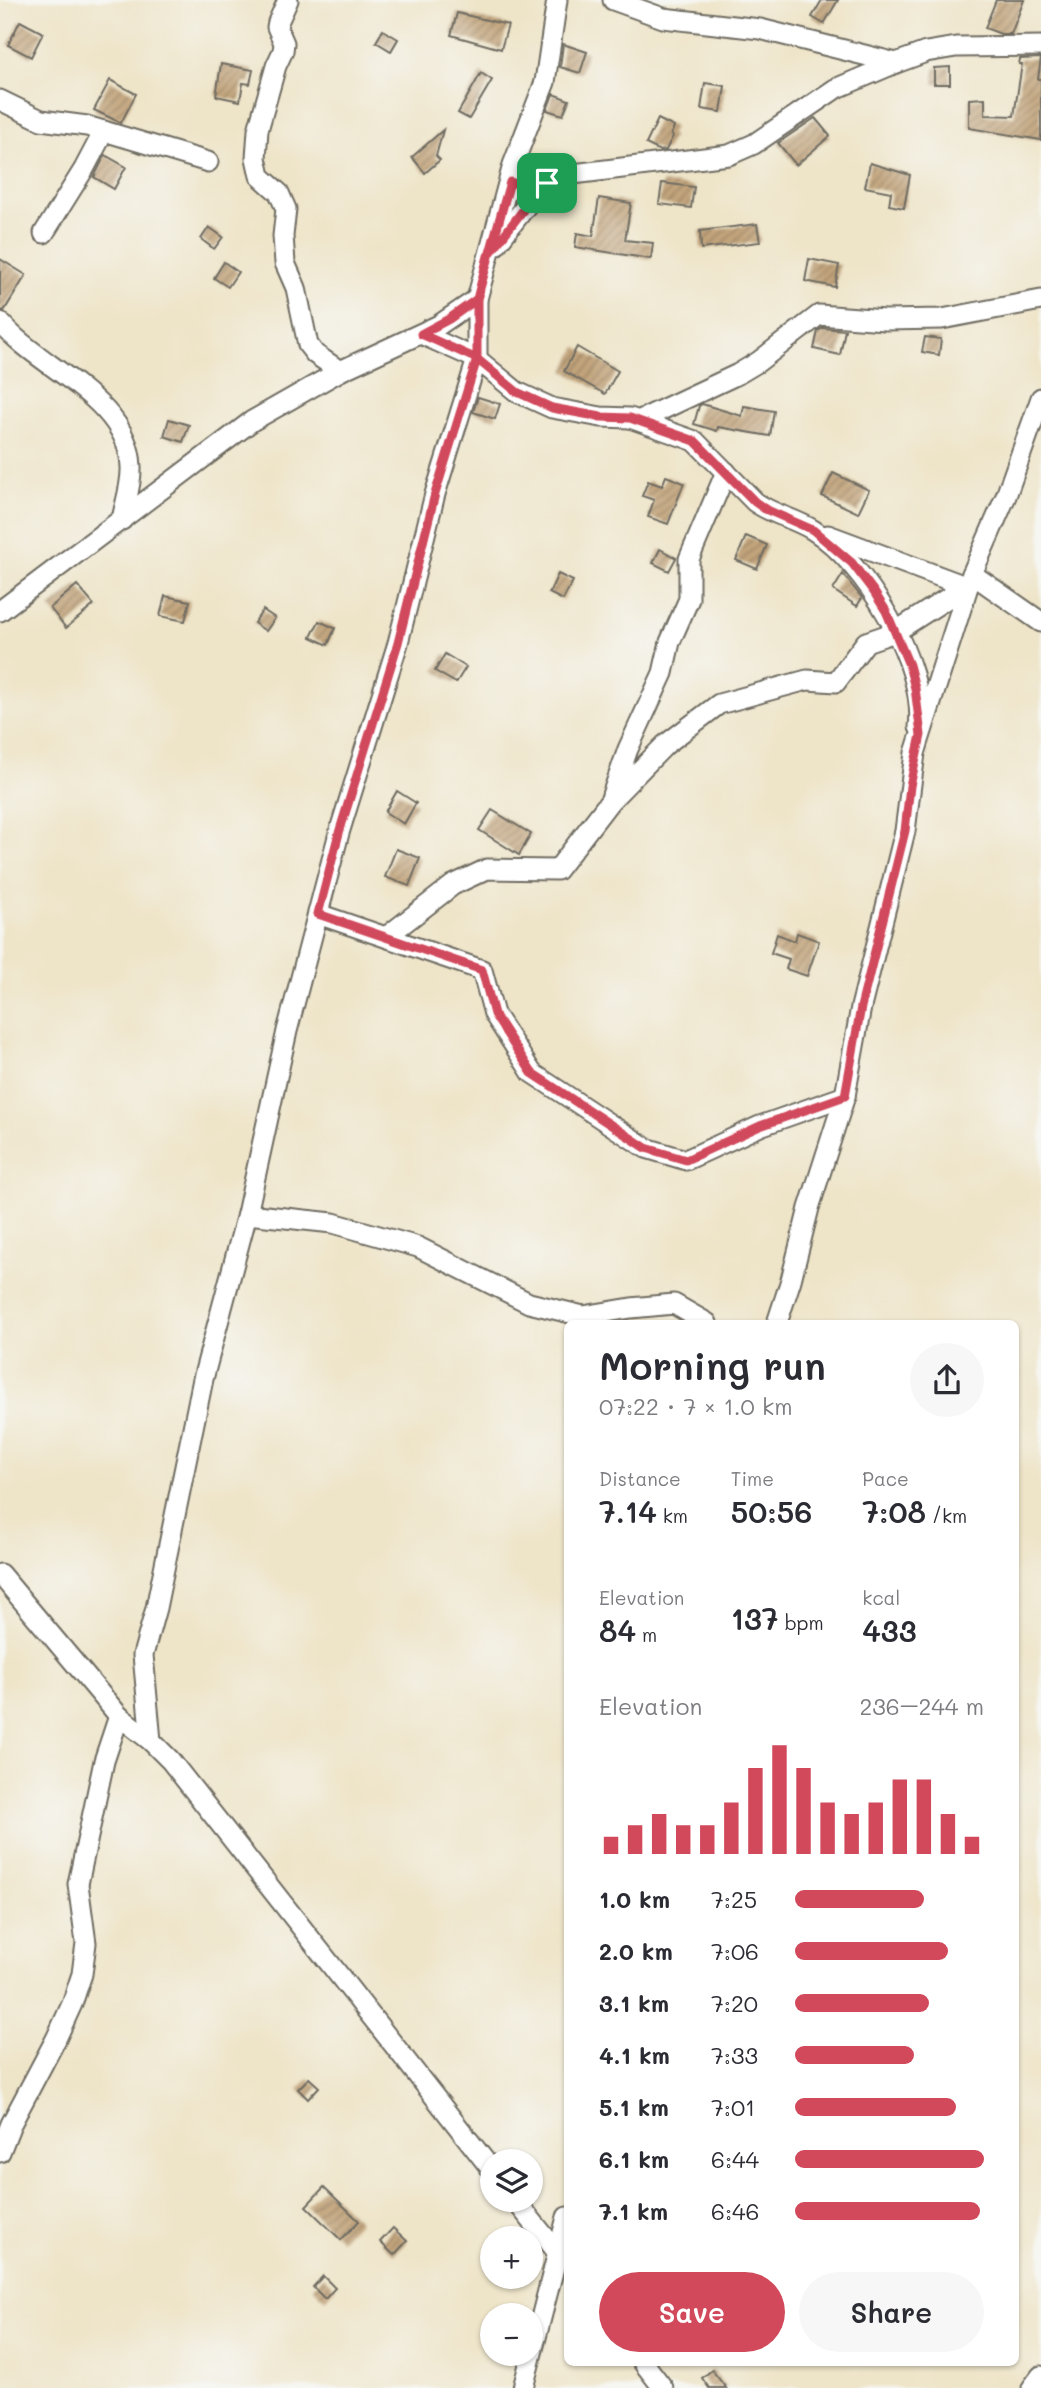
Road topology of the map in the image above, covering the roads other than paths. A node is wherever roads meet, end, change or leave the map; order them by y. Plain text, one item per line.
1 (289, 0) edge
2 (556, 0) edge
3 (613, 0) edge
4 (1041, 46) edge
5 (896, 63) junction
6 (0, 100) edge
7 (104, 131) junction
8 (208, 162) dead end
9 (510, 182) junction
10 (547, 183) junction
11 (44, 233) dead end
12 (488, 256) junction
13 (477, 299) junction
14 (1041, 299) edge
15 (0, 322) edge
16 (421, 334) junction
17 (477, 359) junction
18 (340, 371) junction
19 (1041, 398) edge
20 (640, 420) junction
21 (726, 472) junction
22 (122, 520) junction
23 (813, 530) junction
24 (968, 582) junction
25 (0, 611) edge
26 (1041, 622) edge
27 (895, 632) junction
28 (921, 735) junction
29 (610, 801) junction
30 (318, 914) junction
31 (386, 937) junction
32 (845, 1096) junction
33 (247, 1214) junction
34 (703, 1320) edge
35 (778, 1320) edge
36 (0, 1574) edge
37 (119, 1716) junction
38 (151, 1741) junction
39 (0, 2152) edge
40 (480, 2155) edge
41 (525, 2212) edge
42 (563, 2260) edge
43 (646, 2366) edge
44 (1041, 2376) edge
45 (523, 2388) edge
46 (663, 2388) edge
47 (1032, 2388) edge

1 - 18 street
2 - 9 street
3 - 5 street
4 - 5 street
5 - 10 street
6 - 7 street
7 - 8 street
7 - 11 street
9 - 10 street
9 - 12 street
10 - 12 street
12 - 13 street
13 - 16 street
13 - 17 street
14 - 20 street
15 - 22 street
16 - 17 street
16 - 18 street
17 - 20 street
17 - 30 street
18 - 22 street
19 - 24 street
20 - 21 street
21 - 23 street
21 - 29 street
22 - 25 street
23 - 24 street
23 - 27 street
24 - 26 street
24 - 27 street
24 - 28 street
27 - 28 street
27 - 29 street
28 - 32 street
29 - 31 street
30 - 31 street
30 - 33 street
31 - 32 street
32 - 35 street
33 - 34 street
33 - 38 street
36 - 37 street
37 - 38 street
37 - 39 street
38 - 40 street
41 - 42 street
42 - 45 street
43 - 46 street
44 - 47 street

